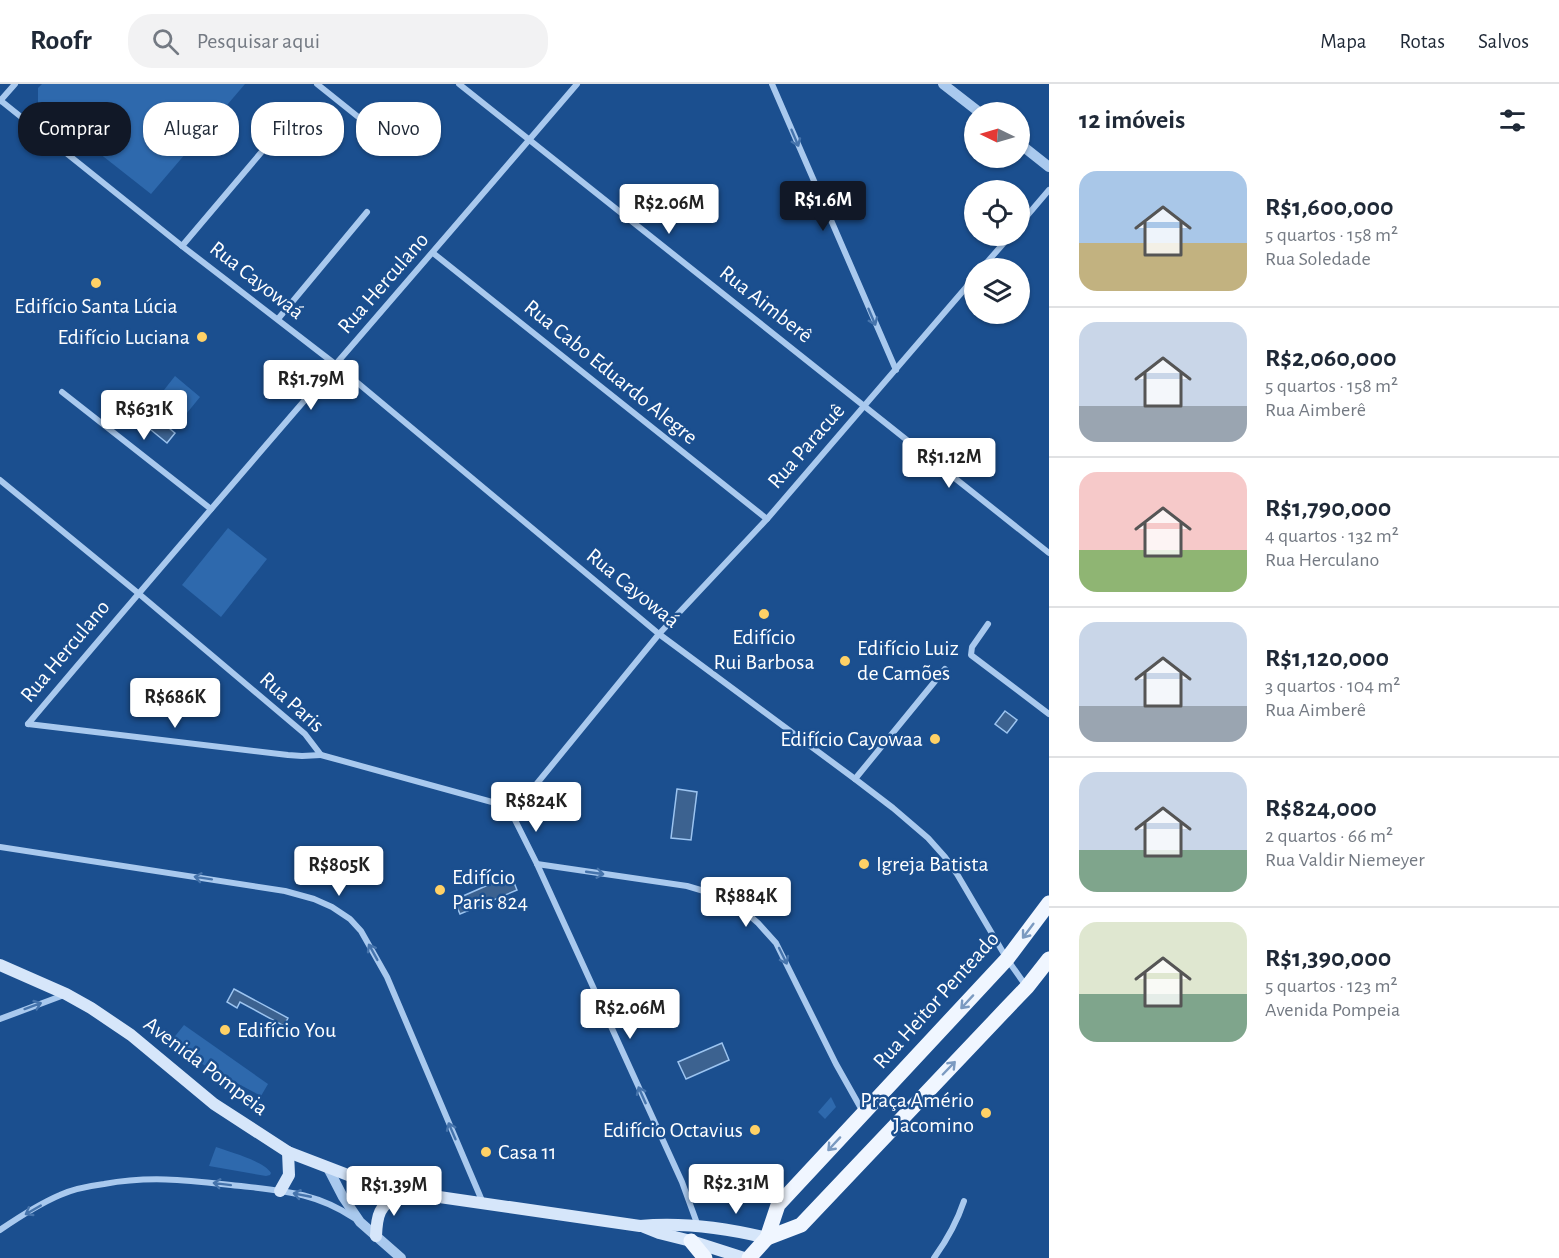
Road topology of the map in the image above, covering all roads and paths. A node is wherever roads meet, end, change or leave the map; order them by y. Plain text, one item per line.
1 (15, 84) edge
2 (317, 84) edge
3 (459, 84) edge
4 (577, 84) edge
5 (772, 84) edge
6 (943, 84) edge
7 (0, 101) edge
8 (967, 102) edge
9 (356, 115) edge
10 (529, 140) junction
11 (1030, 152) edge
12 (258, 156) edge
13 (1049, 167) edge
14 (1049, 190) edge
15 (367, 212) dead end
16 (1030, 212) edge
17 (182, 246) junction
18 (1001, 246) edge
19 (433, 253) junction
20 (991, 258) edge
21 (964, 290) edge
22 (278, 319) junction
23 (335, 364) junction
24 (896, 370) junction
25 (62, 392) dead end
26 (864, 405) junction
27 (0, 480) edge
28 (211, 509) junction
29 (767, 519) junction
30 (1049, 553) edge
31 (138, 593) junction
32 (988, 624) dead end
33 (659, 634) junction
34 (945, 669) dead end
35 (1049, 714) edge
36 (321, 755) junction
37 (855, 778) junction
38 (512, 814) junction
39 (0, 847) edge
40 (537, 864) junction
41 (1049, 903) edge
42 (1049, 958) edge
43 (1007, 959) junction
44 (0, 965) edge
45 (1027, 987) junction
46 (66, 994) junction
47 (0, 1019) edge
48 (863, 1113) junction
49 (288, 1152) junction
50 (328, 1168) junction
51 (280, 1191) junction
52 (398, 1191) junction
53 (964, 1201) dead end
54 (483, 1204) junction
55 (360, 1222) junction
56 (640, 1226) junction
57 (698, 1226) junction
58 (0, 1230) edge
59 (376, 1236) junction
60 (767, 1238) junction
61 (691, 1241) junction
62 (401, 1258) edge
63 (705, 1258) edge
64 (744, 1258) edge
65 (749, 1258) edge
66 (934, 1258) edge

1 - 7 street
2 - 9 street
3 - 10 street, Rua Aimberê
4 - 10 street, Rua Herculano
5 -> 24 street
6 - 8 street
7 - 17 street, Rua Cayowaá
10 - 19 street, Rua Herculano
10 - 26 street, Rua Aimberê
11 - 13 street
12 - 17 street, Rua Cayowaá
14 - 16 street
15 - 22 street
17 - 22 street, Rua Cayowaá
18 - 20 street
19 - 23 street, Rua Herculano
19 - 29 street, Rua Cabo Eduardo Alegre
21 - 24 street, Rua Paracuê
22 - 23 street, Rua Cayowaá
23 - 28 street, Rua Herculano
23 - 33 street, Rua Cayowaá
24 - 26 street, Rua Paracuê
25 - 28 street
26 - 29 street, Rua Paracuê
26 - 30 street, Rua Aimberê
27 - 31 street, Rua Paris
28 - 31 street, Rua Herculano
29 - 33 street, Rua Paracuê
31 - 36 street, Rua Paris
31 - 36 street, Rua Herculano
32 - 35 street
33 - 37 street, Rua Cayowaá
33 - 38 street, Rua Paracuê
34 - 37 street
36 - 38 street, Rua Paris
37 - 43 street, Rua Cayowaá
38 - 40 street
54 -> 39 street
40 -> 48 street
57 -> 40 street
41 -> 43 main road, Rua Heitor Penteado
42 - 45 main road, Rua Heitor Penteado
43 - 45 street, Rua Cayowaá
43 -> 48 main road, Rua Heitor Penteado
44 - 46 main road, Avenida Pompeia
60 -> 45 main road, Rua Heitor Penteado
47 -> 46 street
46 - 49 main road, Avenida Pompeia
48 -> 60 main road, Rua Heitor Penteado
49 - 50 main road, Avenida Pompeia
49 - 51 main road
50 - 52 main road, Avenida Pompeia
50 - 55 street
55 -> 51 street
51 -> 58 street
52 - 54 main road, Avenida Pompeia
52 - 59 main road
53 - 66 street
54 - 56 main road, Avenida Pompeia
55 - 59 street
56 - 57 main road, Avenida Pompeia
56 - 61 main road, Avenida Pompeia
57 - 60 main road, Avenida Pompeia
59 - 62 street
60 - 65 main road, Rua Heitor Penteado
61 - 63 main road
61 - 64 main road, Avenida Pompeia

